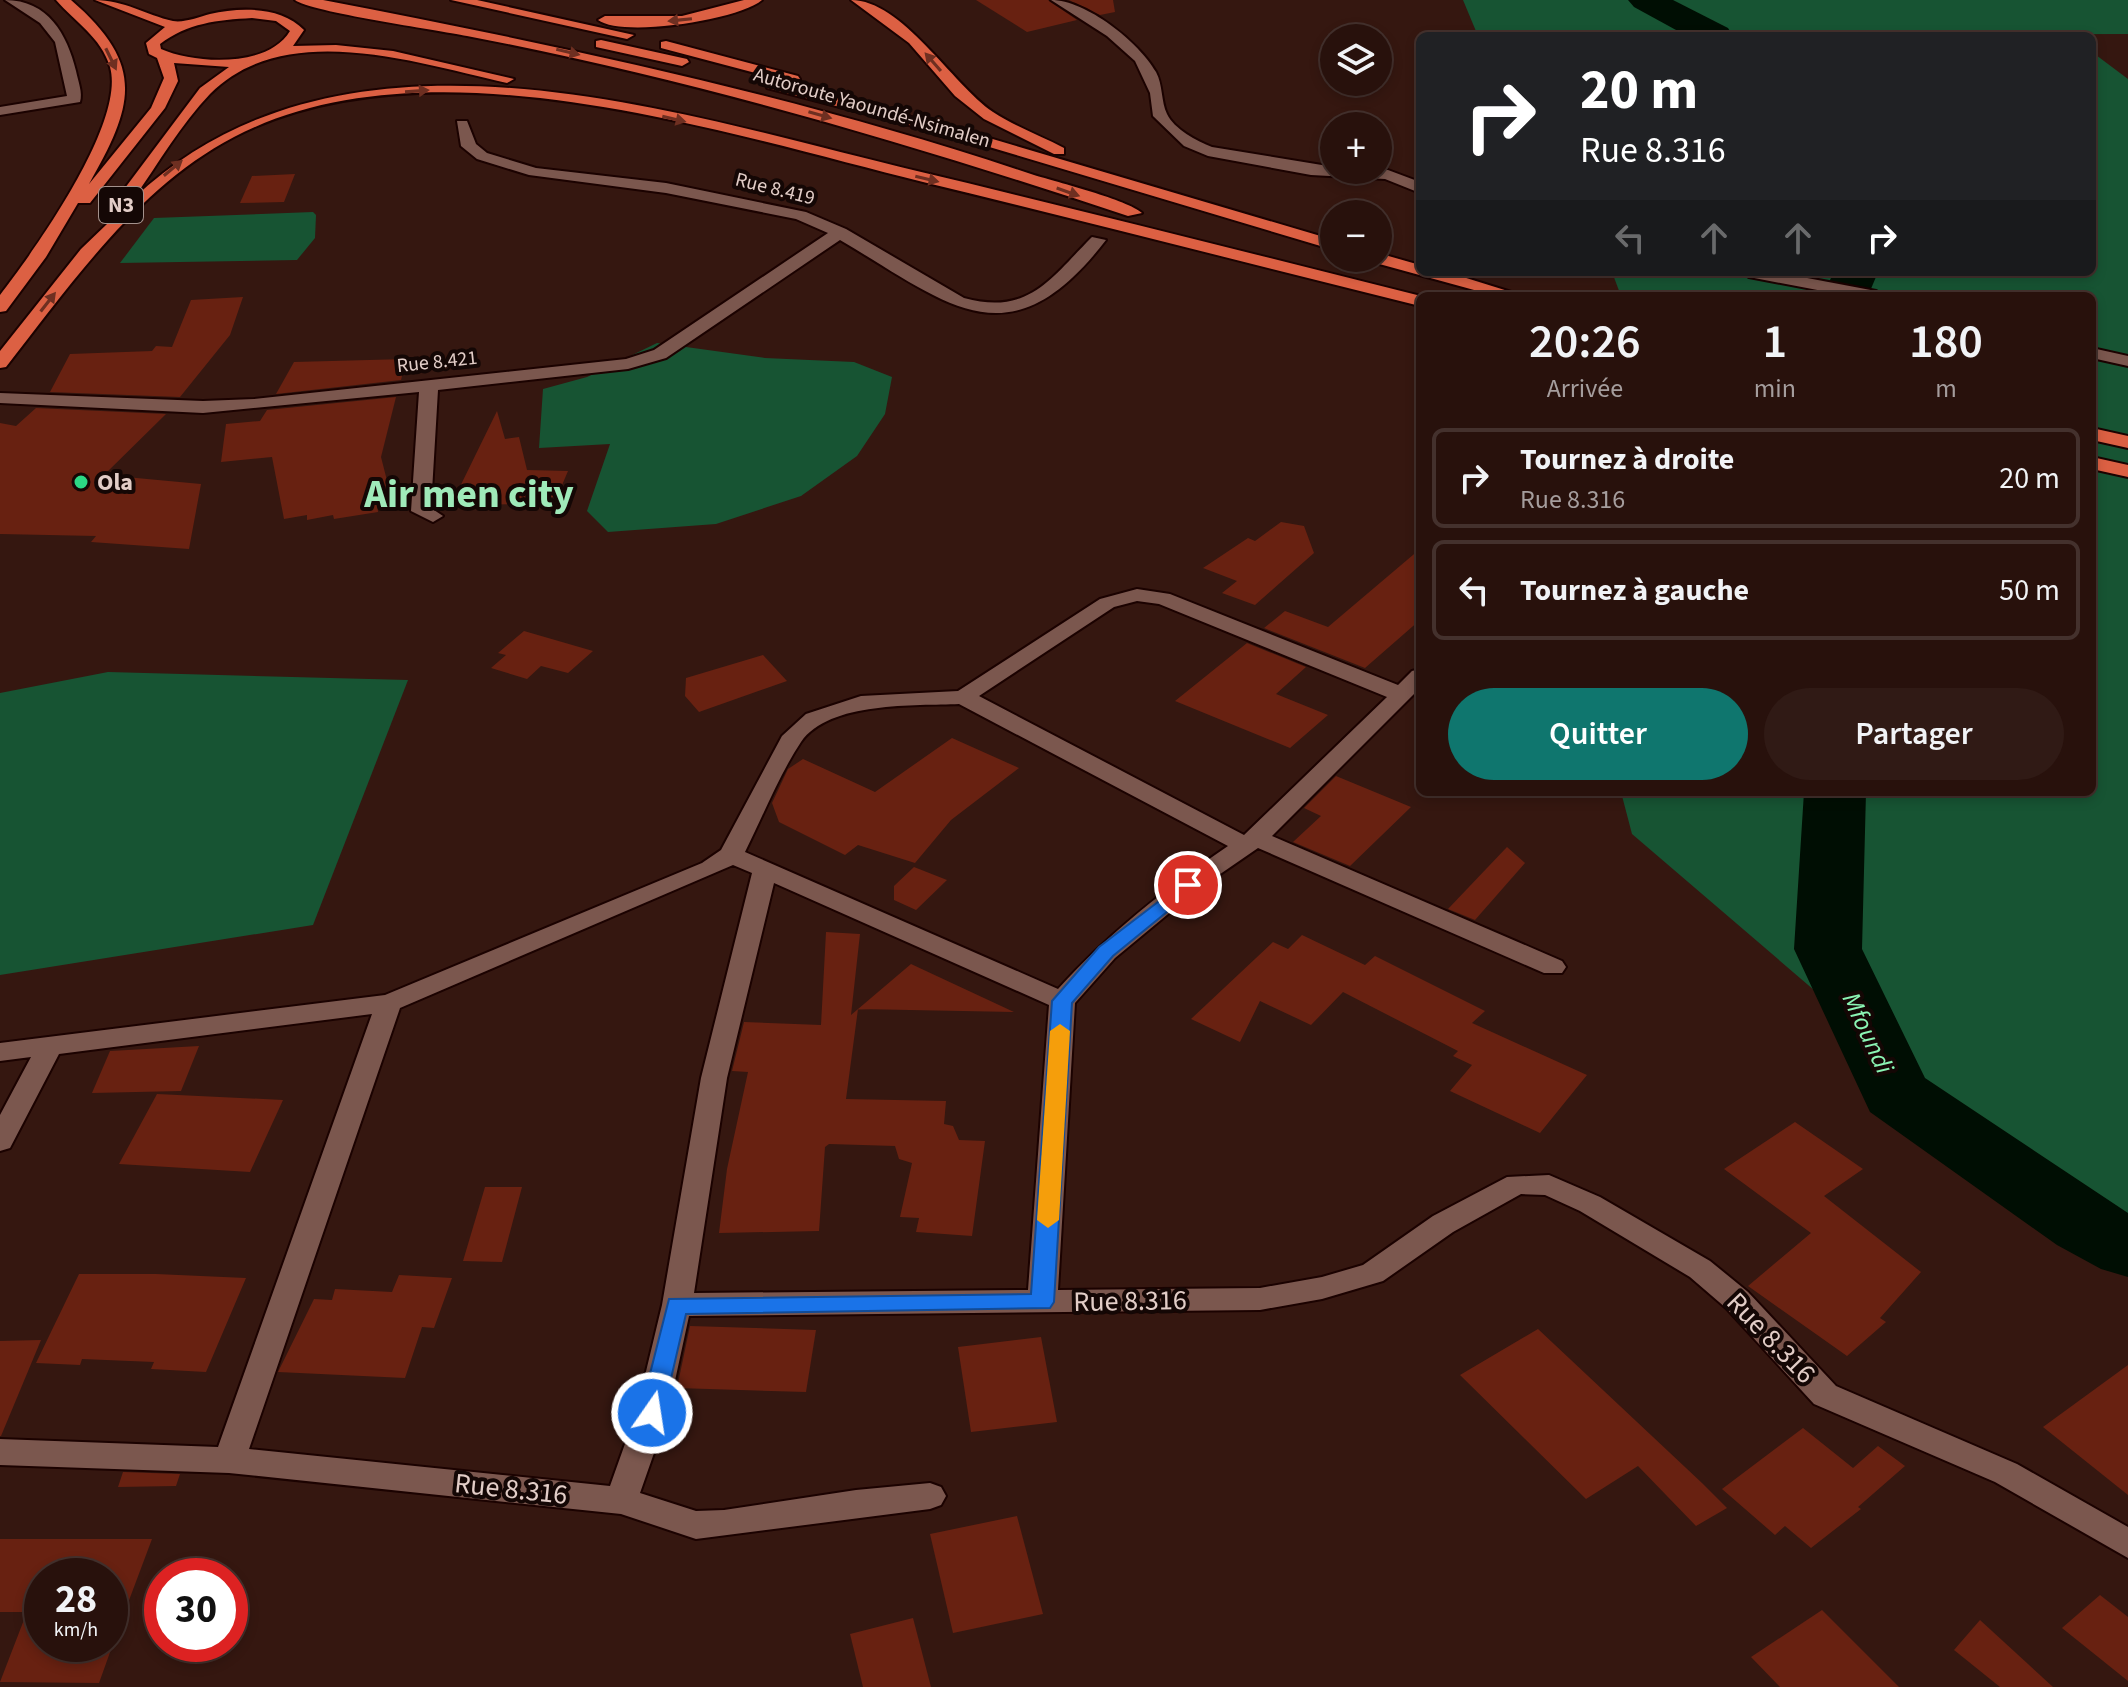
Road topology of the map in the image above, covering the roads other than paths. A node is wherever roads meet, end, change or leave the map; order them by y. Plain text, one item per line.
1 (12, 0) edge
2 (63, 0) edge
3 (102, 0) edge
4 (235, 0) edge
5 (272, 0) edge
6 (302, 0) edge
7 (383, 0) edge
8 (458, 0) edge
9 (755, 0) edge
10 (858, 0) edge
11 (1058, 0) edge
12 (487, 5) junction
13 (207, 18) junction
14 (280, 18) junction
15 (175, 26) junction
16 (272, 53) junction
17 (164, 57) junction
18 (251, 59) junction
19 (588, 99) junction
20 (0, 111) edge
21 (885, 113) junction
22 (462, 124) dead end
23 (1416, 186) edge
24 (1289, 231) junction
25 (840, 232) junction
26 (1098, 240) dead end
27 (1320, 241) edge
28 (1392, 262) edge
29 (79, 263) junction
30 (29, 268) junction
31 (1416, 269) edge
32 (1442, 276) edge
33 (1770, 276) edge
34 (1500, 292) edge
35 (1855, 292) edge
36 (1416, 297) edge
37 (1416, 297) edge
38 (0, 307) edge
39 (2096, 354) edge
40 (2128, 361) edge
41 (0, 363) edge
42 (429, 385) junction
43 (0, 398) edge
44 (2096, 435) edge
45 (2128, 442) edge
46 (2096, 464) edge
47 (2128, 471) edge
48 (433, 516) dead end
49 (1416, 680) edge
50 (1402, 695) junction
51 (963, 697) junction
52 (1251, 841) junction
53 (731, 855) junction
54 (765, 870) junction
55 (1553, 967) dead end
56 (1062, 1001) junction
57 (389, 1003) junction
58 (49, 1048) junction
59 (0, 1052) edge
60 (0, 1141) edge
61 (1042, 1302) junction
62 (677, 1305) junction
63 (0, 1452) edge
64 (229, 1460) junction
65 (930, 1496) dead end
66 (621, 1501) junction
67 (2128, 1544) edge

1 - 20 street
2 -> 30 highway
3 - 15 highway
4 - 13 highway
5 - 14 highway
6 -> 36 highway, Autoroute Yaoundé-Nsimalen
7 - 21 highway, Autoroute Yaoundé-Nsimalen
8 - 12 highway
9 -> 12 highway
24 -> 10 highway
11 - 23 street
12 - 21 highway
13 - 14 highway
13 - 15 highway
14 - 16 highway
15 - 17 highway, N3
16 - 18 highway, N3
16 - 19 highway
17 - 18 highway, N3
17 - 30 highway, N3
18 - 29 highway, N3
29 -> 19 highway
19 -> 37 highway
21 - 24 highway, Autoroute Yaoundé-Nsimalen
22 - 25 street, Rue 8.419
24 - 27 highway, Autoroute Yaoundé-Nsimalen
25 - 26 street, Rue 8.419
25 - 42 street, Rue 8.421
28 - 31 highway
41 -> 29 highway, N3
30 - 38 highway, N3
32 - 34 highway
33 - 35 street
39 - 40 street
42 - 43 street, Rue 8.421
42 - 48 street
44 - 45 highway
46 - 47 highway
49 - 50 street
50 - 51 street
50 - 52 street
51 - 52 street
51 - 53 street
52 - 55 street
52 - 56 street
53 - 54 street
53 - 57 street
54 - 56 street
54 - 62 street
56 - 61 street
57 - 58 street
57 - 64 street
58 - 59 street
58 - 60 street
61 - 62 street, Rue 8.316
61 - 67 street, Rue 8.316
62 - 66 street
63 - 64 street, Rue 8.316
64 - 66 street, Rue 8.316
65 - 66 street, Rue 8.316

